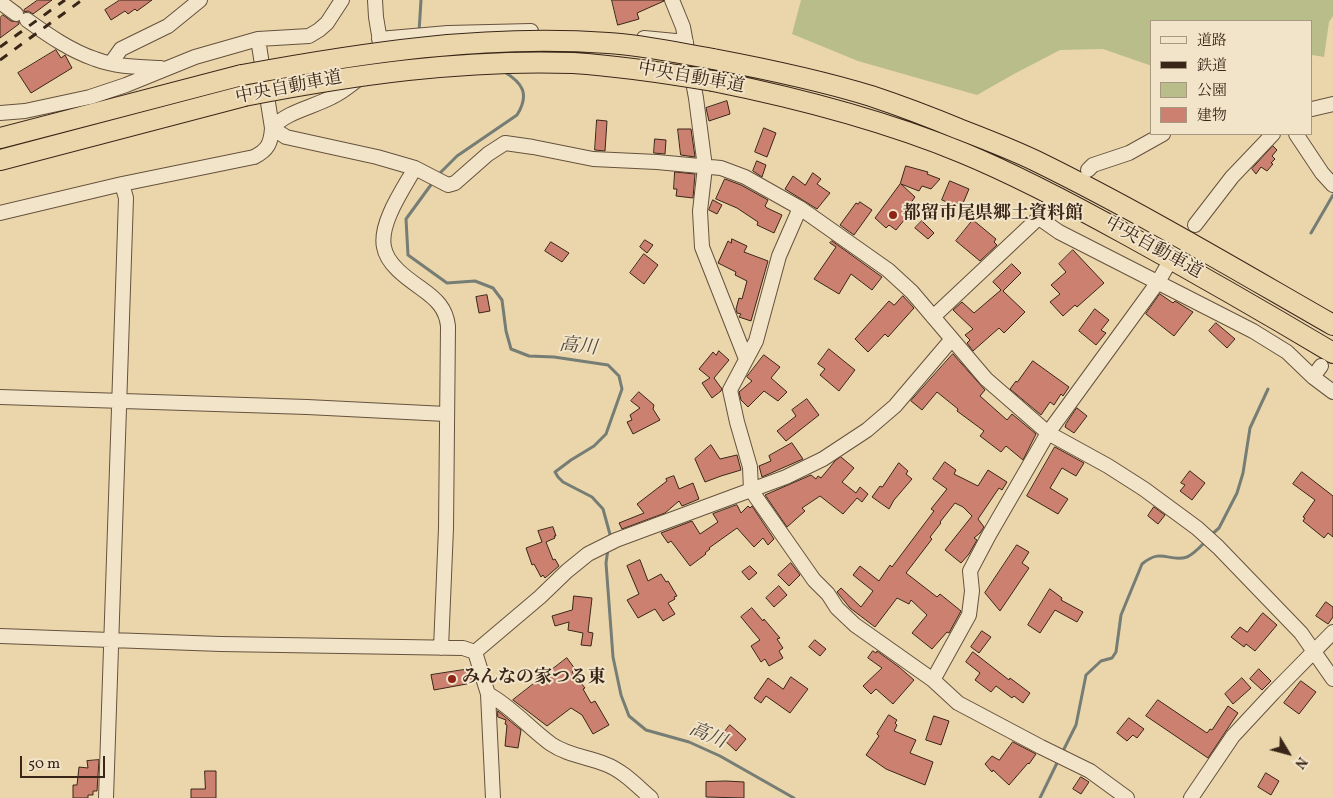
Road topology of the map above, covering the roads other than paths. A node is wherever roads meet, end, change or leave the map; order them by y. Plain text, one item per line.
1 (200, 0) edge
2 (342, 0) edge
3 (376, 0) edge
4 (672, 0) edge
5 (0, 2) edge
6 (258, 39) junction
7 (379, 39) junction
8 (686, 42) junction
9 (111, 63) junction
10 (167, 68) junction
11 (1333, 104) edge
12 (1313, 109) edge
13 (0, 113) edge
14 (272, 128) junction
15 (1161, 135) edge
16 (1272, 135) edge
17 (1297, 135) edge
18 (0, 138) edge
19 (0, 160) edge
20 (705, 167) junction
21 (418, 170) junction
22 (1088, 170) dead end
23 (122, 184) junction
24 (1333, 185) edge
25 (800, 208) junction
26 (0, 213) edge
27 (1195, 225) dead end
28 (1166, 268) dead end
29 (1158, 282) junction
30 (933, 317) junction
31 (1333, 325) edge
32 (952, 339) junction
33 (746, 359) junction
34 (1322, 365) edge
35 (1333, 392) edge
36 (0, 397) edge
37 (120, 400) junction
38 (446, 414) junction
39 (1048, 433) junction
40 (751, 490) junction
41 (1333, 632) edge
42 (0, 636) edge
43 (112, 639) junction
44 (440, 648) junction
45 (1315, 651) junction
46 (475, 652) junction
47 (1333, 679) edge
48 (933, 680) junction
49 (488, 694) junction
50 (106, 798) edge
51 (494, 798) edge
52 (651, 798) edge
53 (1127, 798) edge
54 (1192, 798) edge

1 - 9 street
2 - 6 street
3 - 7 street
4 - 8 street
5 - 9 street
6 - 10 street
6 - 14 street
7 - 8 street
7 - 14 street
8 - 20 street
9 - 10 street
10 - 13 street
11 - 12 street
14 - 21 street
14 - 23 street
15 - 22 street
16 - 27 street
17 - 24 street
18 - 31 highway, 中央自動車道, bridge
19 - 34 highway, 中央自動車道, bridge
20 - 21 street
20 - 25 street
20 - 33 street
21 - 38 street
23 - 26 street
23 - 37 street
25 - 30 street
25 - 33 street
28 - 29 street
29 - 30 street
29 - 34 street
29 - 39 street
30 - 32 street
32 - 39 street
32 - 40 street
33 - 40 street
34 - 35 street
36 - 37 street
37 - 38 street
37 - 43 street
38 - 44 street
39 - 45 street
39 - 48 street
40 - 46 street
40 - 48 street
41 - 45 street
42 - 43 street
43 - 44 street
43 - 50 street
44 - 46 street
45 - 47 street
45 - 54 street
46 - 49 street
48 - 53 street
49 - 51 street
49 - 52 street

